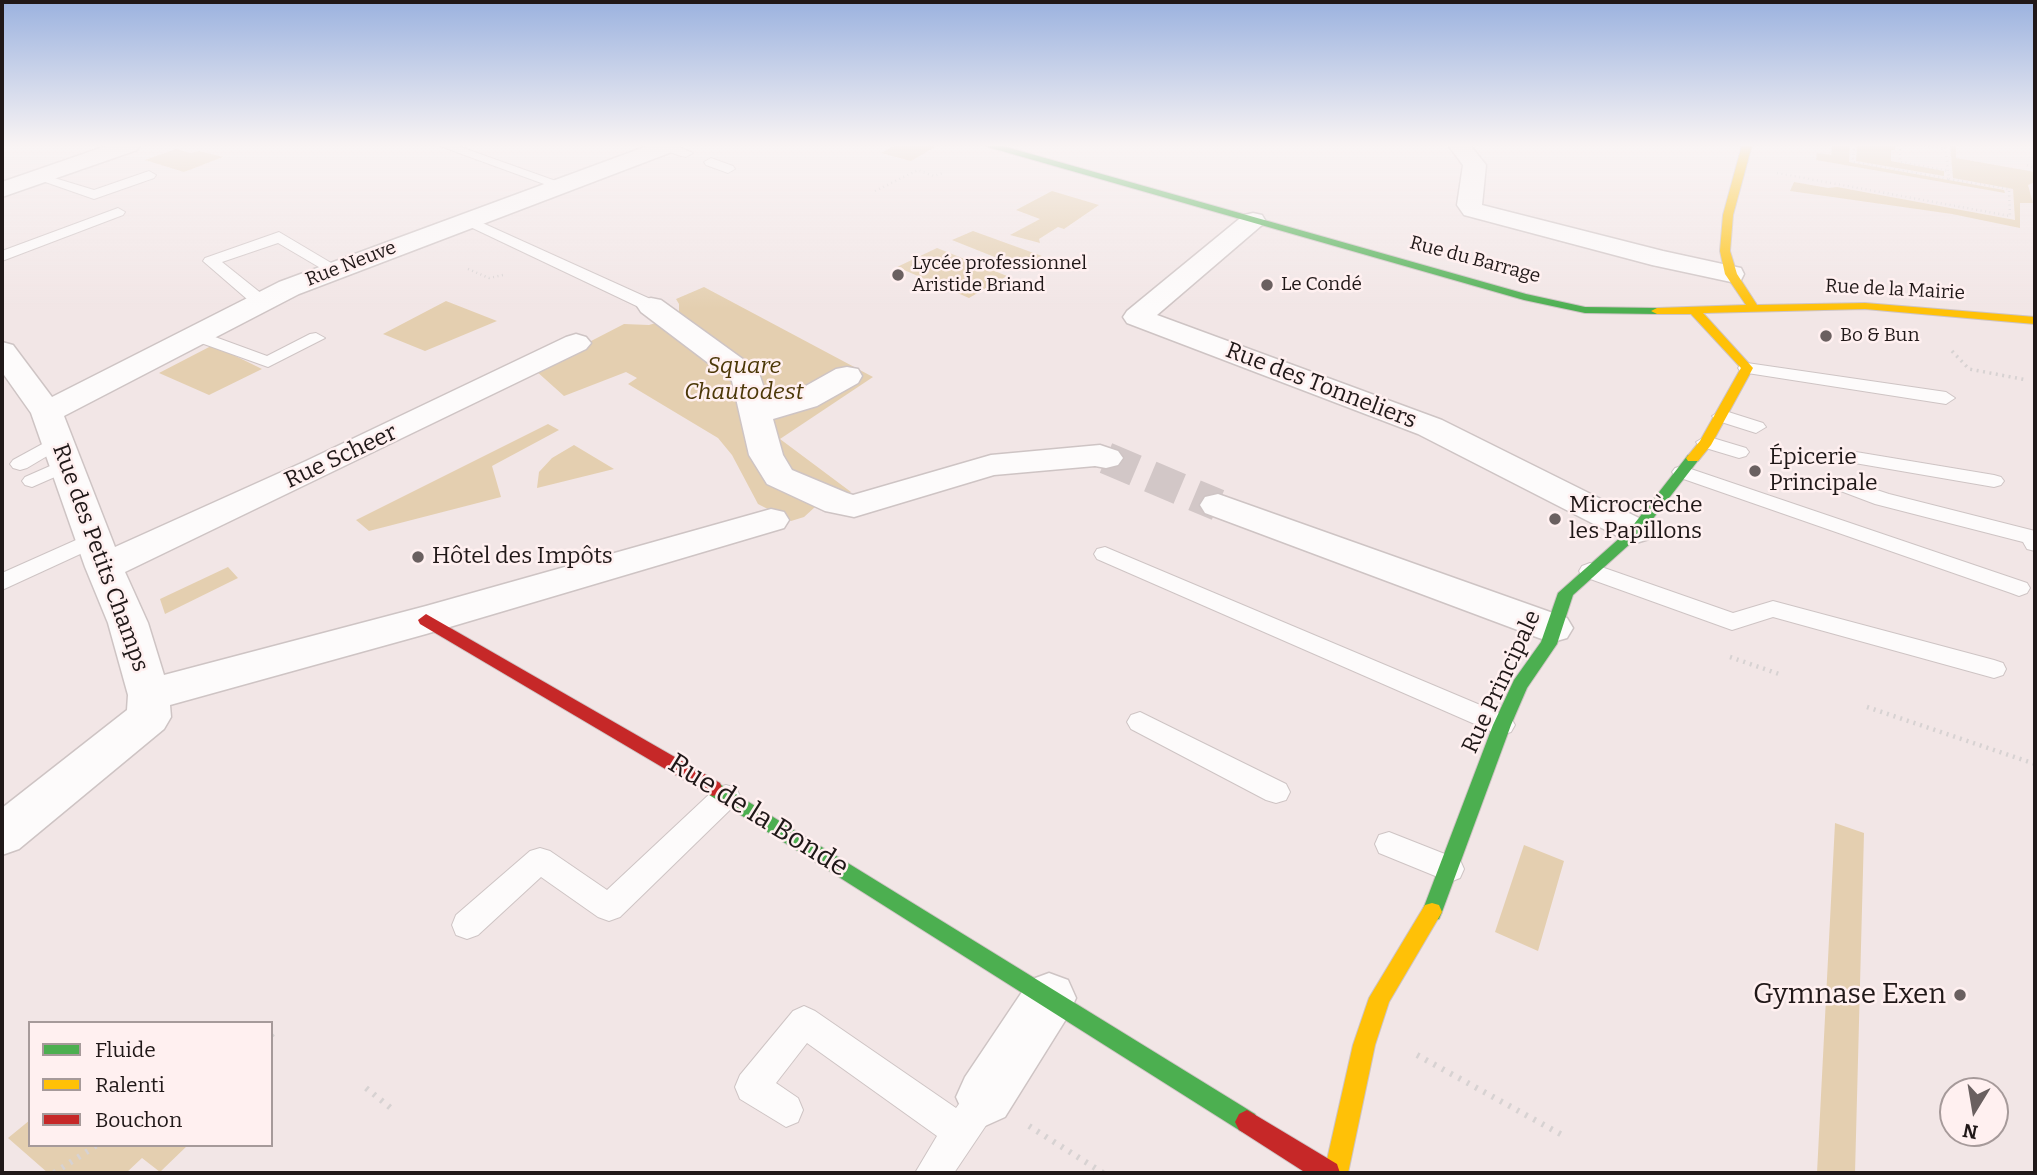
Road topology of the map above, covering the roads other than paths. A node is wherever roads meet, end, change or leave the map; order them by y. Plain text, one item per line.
1 (521, 200) edge
2 (1183, 200) edge
3 (1470, 200) edge
4 (1732, 200) edge
5 (118, 212) dead end
6 (467, 220) junction
7 (1253, 220) junction
8 (2, 256) edge
9 (335, 270) junction
10 (1731, 274) junction
11 (261, 302) junction
12 (651, 306) joint
13 (1753, 308) junction
14 (1694, 310) junction
15 (2035, 321) edge
16 (196, 335) junction
17 (316, 338) dead end
18 (576, 343) dead end
19 (2, 351) edge
20 (1747, 368) junction
21 (847, 376) dead end
22 (1946, 398) dead end
23 (756, 414) junction
24 (1722, 416) junction
25 (1756, 427) dead end
26 (1706, 442) junction
27 (50, 450) junction
28 (1739, 453) dead end
29 (1850, 457) dead end
30 (1106, 458) tunnel mouth
31 (20, 464) dead end
32 (1682, 472) junction
33 (785, 481) junction
34 (1994, 481) dead end
35 (1837, 483) dead end
36 (1218, 505) tunnel mouth
37 (1636, 531) junction
38 (2035, 544) edge
39 (99, 553) junction
40 (1105, 554) dead end
41 (1590, 571) junction
42 (2, 582) edge
43 (2019, 588) dead end
44 (425, 620) junction
45 (1553, 628) junction
46 (1994, 669) dead end
47 (149, 695) junction
48 (1140, 722) dead end
49 (1502, 725) junction
50 (1276, 792) dead end
51 (726, 796) junction
52 (2, 835) edge
53 (1390, 845) dead end
54 (1450, 869) junction
55 (467, 925) dead end
56 (1049, 998) junction
57 (786, 1110) dead end
58 (972, 1115) junction
59 (933, 1173) edge
60 (1328, 1173) edge
61 (1336, 1173) edge

1 - 6 street, Rue Neuve
2 - 7 street, Rue du Barrage
3 - 10 street
4 - 10 street
5 - 8 lane
6 - 9 street, Rue Neuve
6 - 12 lane
7 - 14 street, Rue du Barrage
7 - 37 street, Rue des Tonneliers
9 - 11 street, Rue Neuve
9 - 11 lane
10 - 13 street
11 - 16 street, Rue Neuve
12 - 23 street
13 - 14 street, Rue du Barrage
13 - 15 street, Rue de la Mairie
14 - 20 street
16 - 17 lane
16 - 27 street, Rue Neuve
18 - 39 street, Rue Scheer
19 - 27 street, Rue des Petits Champs
20 - 22 lane
20 - 24 street, Rue Principale
21 - 23 street
23 - 33 street
24 - 25 lane
24 - 26 street, Rue Principale
26 - 28 lane
26 - 32 street, Rue Principale
27 - 31 lane
27 - 39 street, Rue des Petits Champs
29 - 34 lane
30 - 33 street
32 - 37 street, Rue Principale
32 - 43 lane
33 - 44 street
35 - 38 lane
36 - 45 street
37 - 41 street, Rue Principale
39 - 42 lane
39 - 47 street, Rue des Petits Champs
40 - 49 lane
41 - 45 street, Rue Principale
41 - 46 lane
44 - 47 street
44 - 51 street, Rue de la Bonde
45 - 49 street, Rue Principale
47 - 52 street, Rue des Petits Champs
48 - 50 lane
49 - 54 street, Rue Principale
51 - 55 lane
51 - 56 street, Rue de la Bonde
53 - 54 lane
54 - 61 street, Rue Principale
56 - 58 street
56 - 60 street, Rue de la Bonde
57 - 58 lane
58 - 59 lane

